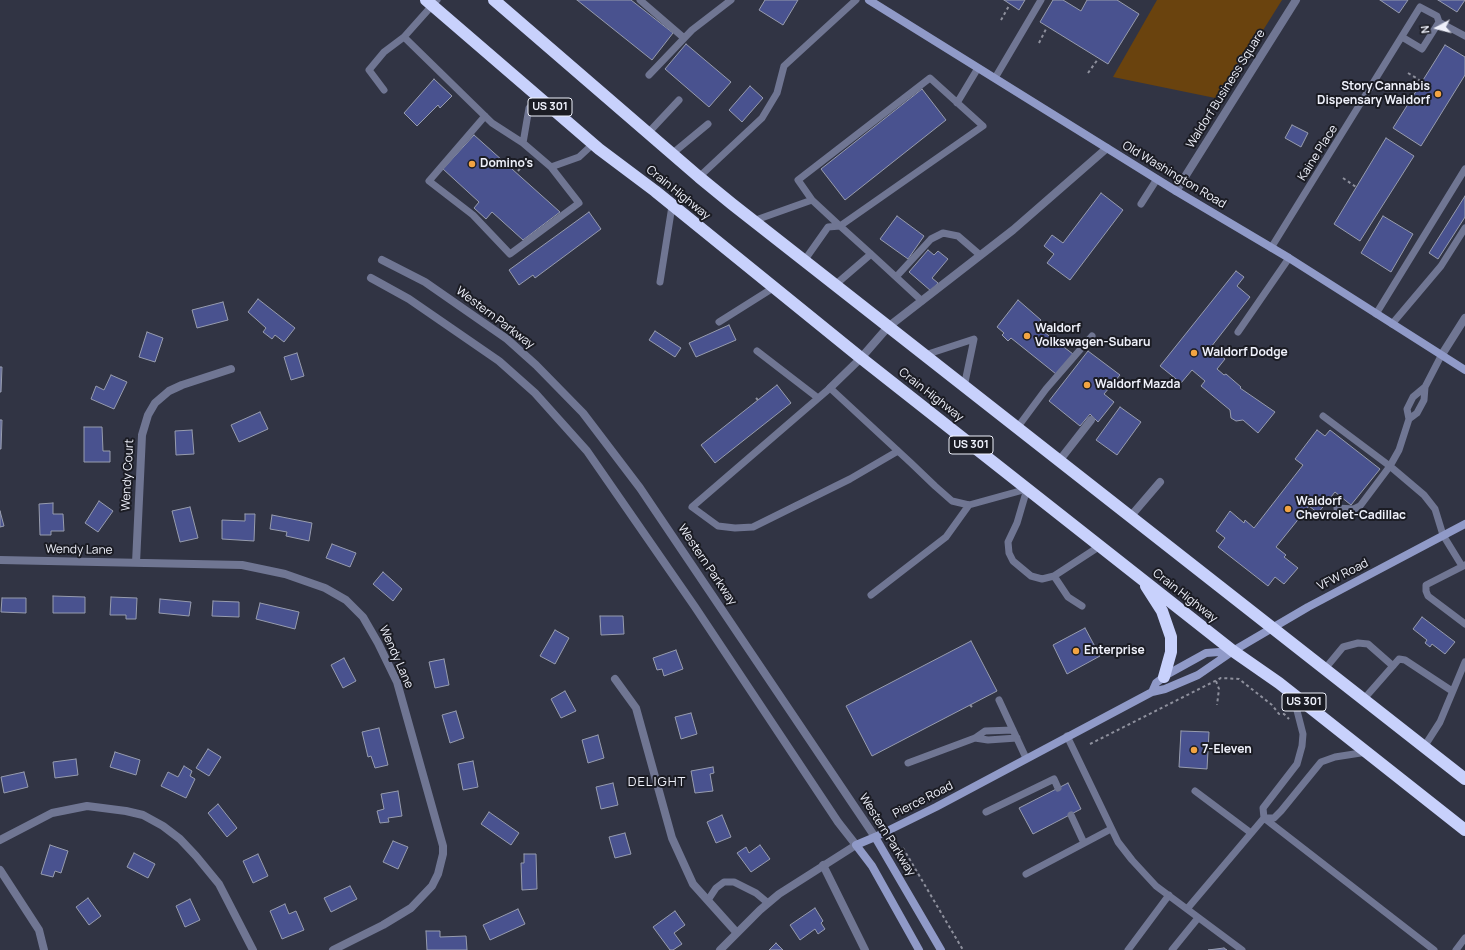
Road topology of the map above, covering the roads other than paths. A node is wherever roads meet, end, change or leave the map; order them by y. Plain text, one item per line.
1 (494, 0) edge
2 (640, 0) edge
3 (731, 0) edge
4 (856, 0) edge
5 (869, 0) edge
6 (1041, 0) edge
7 (1296, 0) edge
8 (432, 2) edge
9 (1439, 22) junction
10 (1465, 36) edge
11 (404, 37) junction
12 (1402, 37) junction
13 (684, 38) junction
14 (978, 68) junction
15 (649, 75) dead end
16 (995, 78) junction
17 (384, 90) dead end
18 (538, 97) junction
19 (680, 100) dead end
20 (957, 103) junction
21 (484, 116) junction
22 (708, 124) dead end
23 (649, 132) junction
24 (523, 143) junction
25 (593, 144) junction
26 (1107, 148) junction
27 (673, 153) junction
28 (551, 167) junction
29 (1465, 169) edge
30 (699, 177) junction
31 (1157, 179) junction
32 (1176, 191) junction
33 (812, 200) junction
34 (1140, 204) dead end
35 (672, 206) junction
36 (753, 221) junction
37 (840, 226) junction
38 (1465, 228) edge
39 (1272, 248) junction
40 (871, 254) junction
41 (980, 255) junction
42 (1289, 258) junction
43 (382, 260) dead end
44 (804, 261) junction
45 (896, 277) junction
46 (371, 278) dead end
47 (660, 282) dead end
48 (835, 286) junction
49 (774, 288) junction
50 (922, 301) junction
51 (1376, 314) junction
52 (1465, 318) edge
53 (719, 322) dead end
54 (1392, 324) junction
55 (888, 327) junction
56 (1238, 332) dead end
57 (1092, 336) dead end
58 (757, 351) dead end
59 (924, 355) junction
60 (1441, 356) junction
61 (861, 358) junction
62 (231, 370) dead end
63 (1465, 370) edge
64 (964, 387) junction
65 (830, 388) junction
66 (1425, 388) junction
67 (818, 398) junction
68 (1323, 416) dead end
69 (1409, 419) junction
70 (1091, 420) dead end
71 (1017, 428) junction
72 (898, 451) junction
73 (1059, 461) junction
74 (1390, 466) junction
75 (1160, 482) dead end
76 (1027, 489) junction
77 (969, 505) junction
78 (1337, 508) dead end
79 (1130, 517) junction
80 (1465, 524) edge
81 (1444, 535) junction
82 (1100, 546) junction
83 (0, 560) edge
84 (136, 563) junction
85 (1463, 565) edge
86 (1054, 576) junction
87 (1141, 578) junction
88 (871, 595) dead end
89 (1082, 606) dead end
90 (1465, 624) edge
91 (1271, 628) junction
92 (1233, 651) junction
93 (1465, 662) edge
94 (1393, 666) junction
95 (1324, 670) junction
96 (1164, 677) junction
97 (615, 679) dead end
98 (1452, 691) junction
99 (1152, 692) junction
100 (1292, 693) junction
101 (999, 700) dead end
102 (1363, 700) junction
103 (1013, 730) junction
104 (1067, 736) junction
105 (974, 738) junction
106 (1017, 738) junction
107 (1424, 747) junction
108 (1367, 752) junction
109 (1026, 758) junction
110 (908, 763) dead end
111 (1464, 775) edge
112 (1058, 788) dead end
113 (1195, 791) dead end
114 (986, 812) dead end
115 (1071, 815) dead end
116 (1264, 818) junction
117 (1111, 829) junction
118 (1465, 830) edge
119 (1252, 833) junction
120 (875, 837) junction
121 (0, 840) edge
122 (1084, 843) junction
123 (856, 845) junction
124 (823, 865) junction
125 (0, 870) edge
126 (1026, 874) dead end
127 (1169, 895) junction
128 (708, 900) junction
129 (768, 903) junction
130 (1187, 908) junction
131 (1198, 918) junction
132 (737, 933) junction
133 (1465, 938) edge
134 (44, 950) edge
135 (253, 950) edge
136 (333, 950) edge
137 (720, 950) edge
138 (865, 950) edge
139 (919, 950) edge
140 (941, 950) edge
141 (1128, 950) edge
142 (1172, 950) edge
143 (1242, 950) edge
144 (1434, 950) edge
145 (1456, 950) edge

1 - 23 highway, Crain Highway / US 301
2 - 13 lane
3 - 13 lane
4 - 30 lane
5 - 14 main road, Old Washington Road
6 - 16 lane
7 - 32 street, Waldorf Business Square
8 - 11 lane
8 - 18 highway, Crain Highway / US 301
9 - 10 lane
9 - 12 lane
9 - 12 lane, Kaine Place
11 - 17 lane
11 - 21 lane
12 - 39 lane, Kaine Place
13 - 15 lane
14 - 16 main road, Old Washington Road
14 - 20 lane
16 - 26 main road, Old Washington Road
18 - 24 lane
18 - 25 highway, Crain Highway / US 301
19 - 23 lane
20 - 33 lane
20 - 37 lane
21 - 24 lane
21 - 28 lane
22 - 27 lane
23 - 27 highway, Crain Highway / US 301
24 - 28 lane
25 - 28 lane
25 - 35 highway, Crain Highway / US 301
26 - 31 main road, Old Washington Road
26 - 41 street
27 - 30 highway, Crain Highway / US 301
29 - 51 lane
30 - 36 highway, Crain Highway / US 301
31 - 32 main road, Old Washington Road
31 - 34 lane
32 - 39 main road, Old Washington Road
33 - 36 lane
33 - 37 lane
35 - 47 lane
35 - 49 highway, Crain Highway / US 301
36 - 44 highway, Crain Highway / US 301
37 - 40 lane
37 - 44 lane
38 - 54 lane
39 - 42 main road, Old Washington Road
40 - 45 lane
40 - 48 lane
41 - 45 lane
41 - 50 street
42 - 51 main road, Old Washington Road
42 - 56 lane
43 - 120 street, Western Parkway
44 - 48 highway, Crain Highway / US 301
45 - 50 lane
46 - 123 street
48 - 55 highway, Crain Highway / US 301
49 - 53 lane
49 - 61 highway, Crain Highway / US 301
50 - 55 street
51 - 54 main road, Old Washington Road
52 - 60 street
54 - 60 main road, Old Washington Road
55 - 59 highway, Crain Highway / US 301
55 - 61 street
57 - 71 lane
58 - 67 lane
59 - 64 highway, Crain Highway / US 301
59 - 64 lane
60 - 63 main road, Old Washington Road
60 - 66 lane
61 - 65 street
61 - 76 highway, Crain Highway / US 301
62 - 84 street, Wendy Court
64 - 71 highway, Crain Highway / US 301
65 - 67 lane
65 - 72 lane
66 - 69 lane
66 - 69 lane
67 - 72 lane
68 - 74 lane
69 - 74 lane
70 - 73 street
71 - 73 highway, Crain Highway / US 301
72 - 77 lane
73 - 79 highway, Crain Highway / US 301
74 - 78 lane
74 - 81 lane
75 - 79 street
76 - 77 lane
76 - 82 highway, Crain Highway / US 301
76 - 86 lane
77 - 88 lane
79 - 91 highway, Crain Highway / US 301
80 - 81 main road, VFW Road
81 - 85 lane
81 - 91 main road, VFW Road
82 - 86 lane
82 - 87 highway, Crain Highway / US 301
83 - 84 street, Wendy Lane
84 - 136 street, Wendy Lane
85 - 90 lane
86 - 89 lane
87 - 92 highway, Crain Highway / US 301
87 - 96 highway
91 - 92 main road, VFW Road
91 - 95 highway, Crain Highway / US 301
92 - 96 main road, Pierce Road
92 - 99 main road, Pierce Road
92 - 100 highway, Crain Highway / US 301
93 - 98 lane
94 - 95 lane
94 - 98 lane
94 - 102 lane
95 - 102 highway, Crain Highway / US 301
96 - 99 main road, Pierce Road
97 - 128 street
98 - 107 lane
99 - 104 main road, Pierce Road
100 - 108 highway, Crain Highway / US 301
100 - 116 lane
101 - 103 lane
102 - 107 highway, Crain Highway / US 301
103 - 105 lane
103 - 106 lane
104 - 109 main road, Pierce Road
104 - 117 lane
105 - 106 lane
105 - 110 lane
106 - 109 lane
107 - 111 highway, Crain Highway / US 301
108 - 116 lane
108 - 118 highway, Crain Highway / US 301
109 - 120 main road, Pierce Road
112 - 114 lane
113 - 119 lane
115 - 122 lane
116 - 119 lane
116 - 144 lane
117 - 122 lane
117 - 127 lane
119 - 130 lane
120 - 123 main road, Pierce Road
120 - 140 main road, Western Parkway
121 - 135 street
122 - 126 lane
123 - 124 street, Pierce Road
123 - 139 main road
124 - 129 street, Pierce Road
124 - 138 street
125 - 134 street
127 - 130 lane
127 - 141 lane
128 - 129 lane
128 - 132 street
129 - 132 street, Pierce Road
130 - 131 lane
131 - 142 lane
131 - 143 lane
132 - 137 street, Pierce Road
133 - 145 lane

